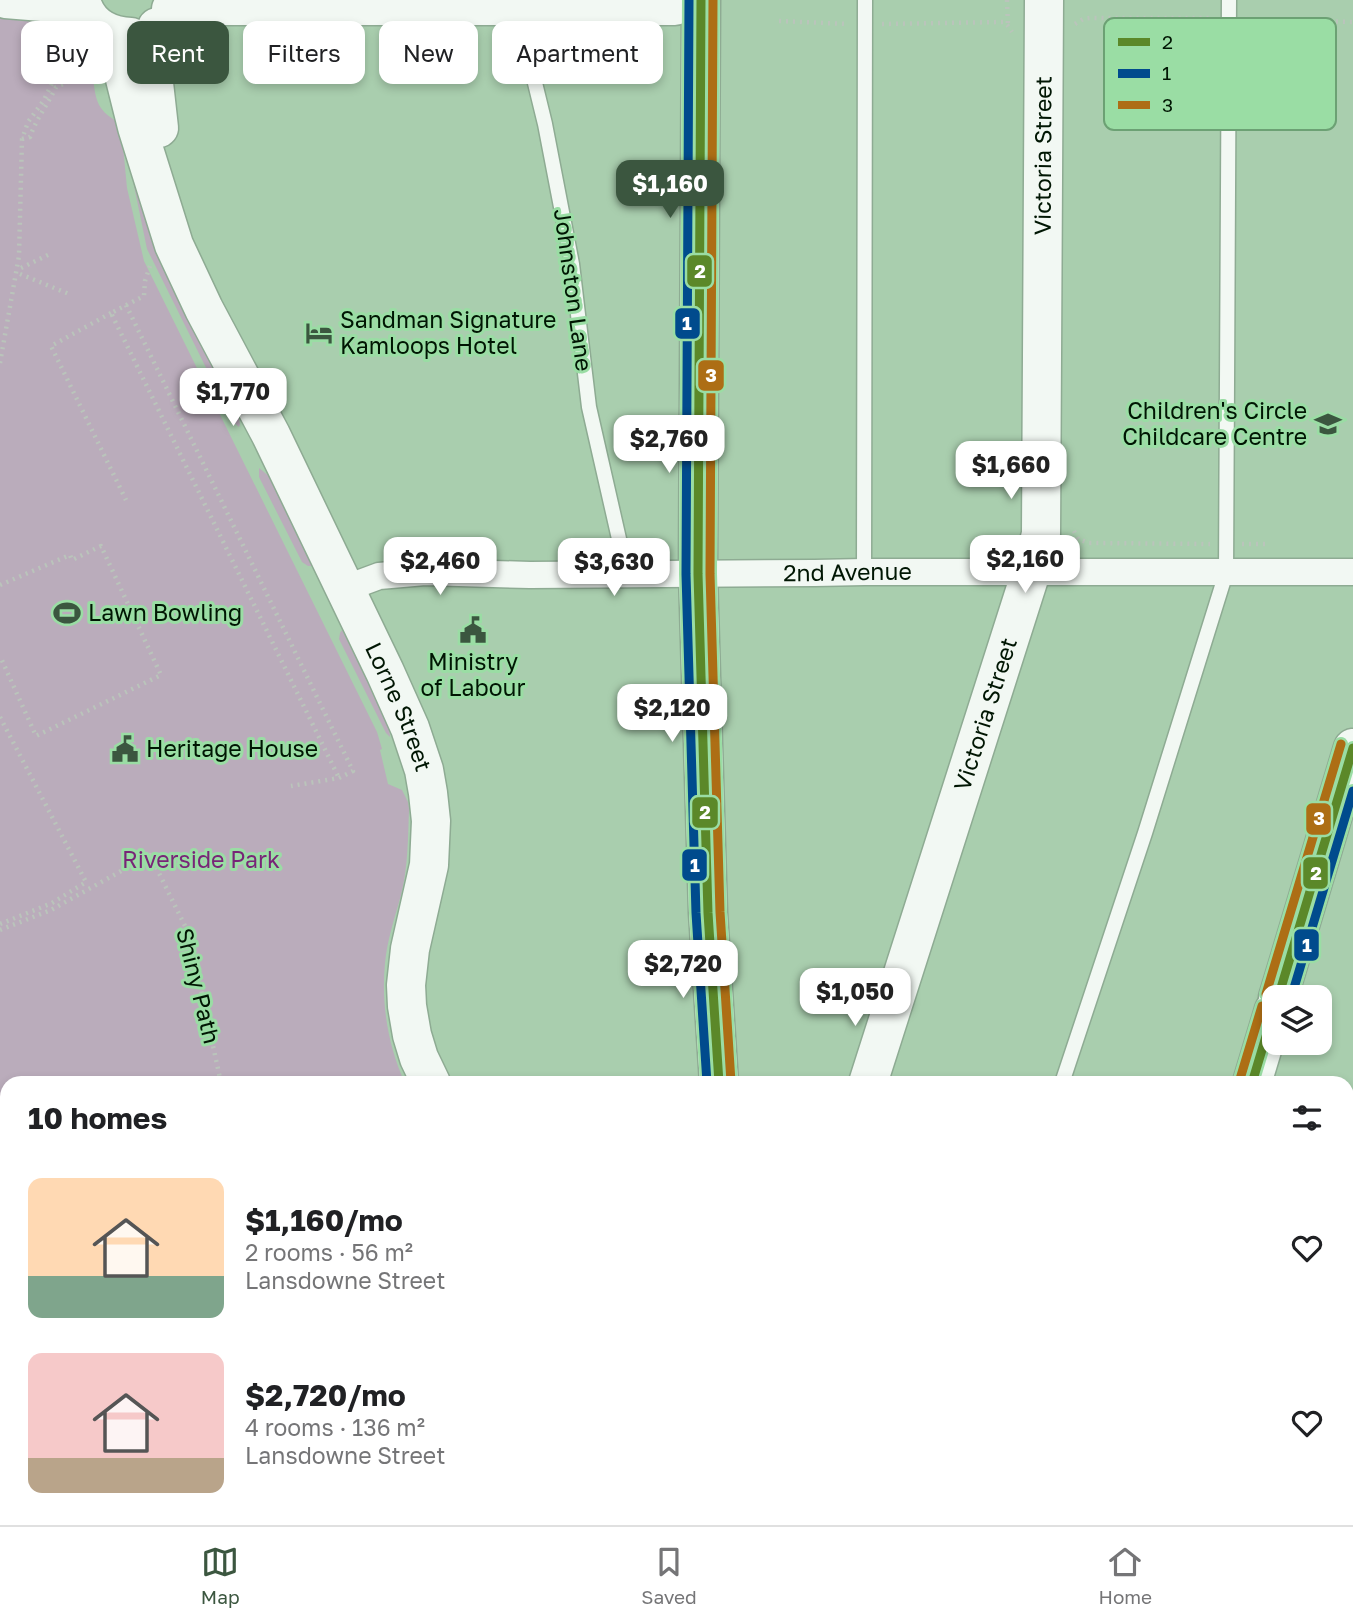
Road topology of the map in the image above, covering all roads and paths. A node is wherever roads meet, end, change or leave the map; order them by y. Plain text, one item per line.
1 (685, 0) edge
2 (701, 0) edge
3 (865, 0) edge
4 (1007, 0) edge
5 (1044, 0) edge
6 (1229, 0) edge
7 (573, 3) edge
8 (9, 4) edge
9 (522, 6) junction
10 (167, 12) edge
11 (83, 15) edge
12 (1229, 18) edge
13 (1104, 19) edge
14 (779, 22) dead end
15 (865, 24) junction
16 (1008, 26) junction
17 (1073, 27) dead end
18 (1012, 33) dead end
19 (1228, 130) edge
20 (50, 254) dead end
21 (162, 255) junction
22 (69, 294) dead end
23 (126, 305) junction
24 (111, 313) junction
25 (0, 363) edge
26 (126, 500) dead end
27 (1073, 529) dead end
28 (1077, 537) junction
29 (1215, 544) dead end
30 (1071, 548) dead end
31 (864, 572) junction
32 (1031, 572) junction
33 (1353, 572) edge
34 (1226, 573) junction
35 (627, 574) junction
36 (698, 574) junction
37 (0, 585) edge
38 (344, 589) junction
39 (0, 656) edge
40 (131, 691) junction
41 (133, 700) dead end
42 (0, 717) edge
43 (1353, 748) edge
44 (339, 778) junction
45 (291, 786) dead end
46 (0, 924) edge
47 (0, 930) edge
48 (1282, 985) edge
49 (1262, 1050) edge
50 (220, 1076) edge
51 (428, 1076) edge
52 (719, 1076) edge
53 (870, 1076) edge
54 (1064, 1076) edge
55 (1254, 1076) edge

1 - 7 street
2 - 36 street
3 - 15 lane
4 - 16 path
5 - 32 street, Victoria Street
6 - 12 lane
7 - 9 street
8 - 11 street
9 - 10 street
9 - 35 lane, Johnston Lane
10 - 11 street
10 - 21 street, Lorne Street
11 - 21 street, Lorne Street
11 - 25 path
13 - 17 path
14 - 15 path
15 - 16 path
15 - 31 lane
16 - 18 path
19 - 34 lane
20 - 22 path
21 - 23 path
21 - 38 street, Lorne Street
23 - 24 path
23 - 44 path
24 - 26 path
24 - 44 path
27 - 28 path
28 - 29 path
28 - 30 path
31 - 32 street, 2nd Avenue
31 - 36 street, 2nd Avenue
32 - 34 street, 2nd Avenue
32 - 53 street, Victoria Street
33 - 34 street, 2nd Avenue
34 - 54 lane
35 - 36 street, 2nd Avenue
35 - 38 street, 2nd Avenue
36 - 52 street
37 - 40 path
38 - 51 street, Lorne Street
39 - 40 path
40 - 41 path
42 - 46 path
43 - 48 street
44 - 45 path
47 - 50 path, Shiny Path
49 - 55 street

